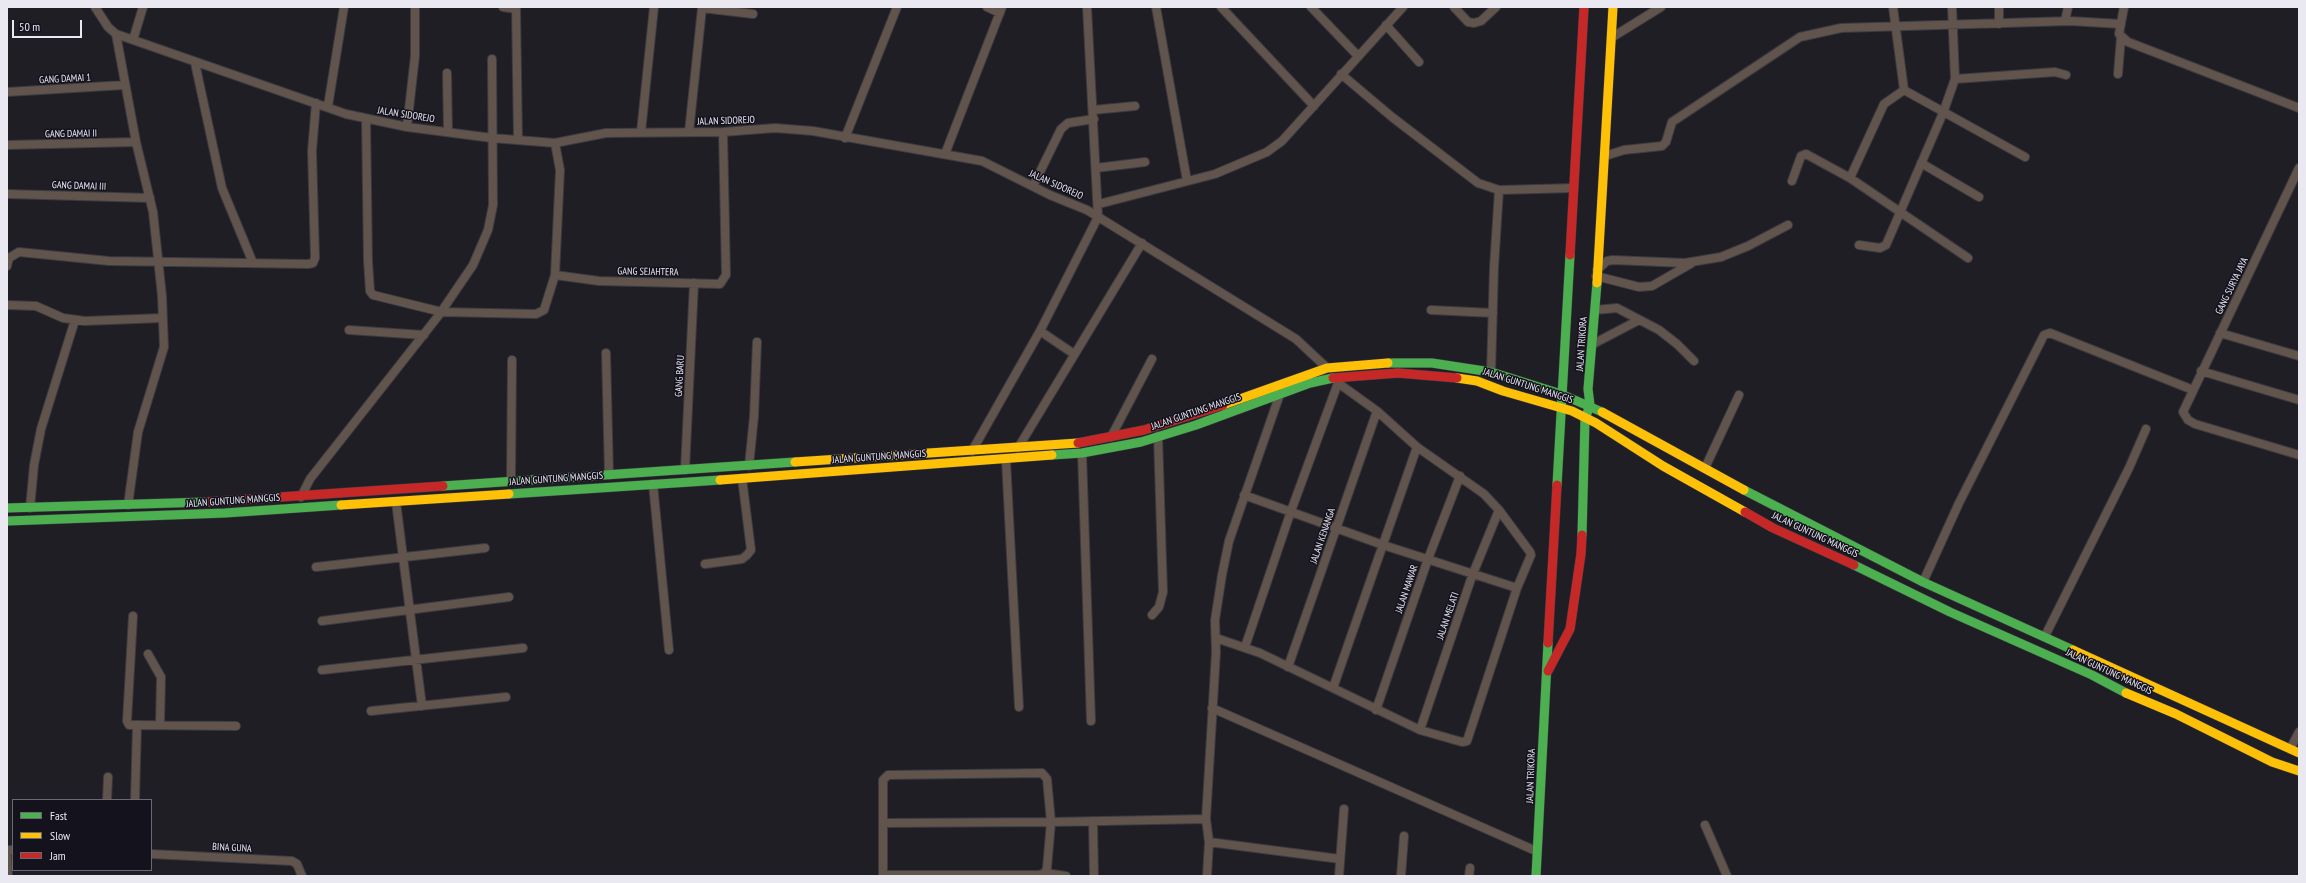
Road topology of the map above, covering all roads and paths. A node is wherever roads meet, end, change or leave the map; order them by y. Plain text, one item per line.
1 (94, 7) edge
2 (143, 7) edge
3 (344, 7) edge
4 (415, 7) edge
5 (502, 7) edge
6 (654, 7) edge
7 (897, 7) edge
8 (987, 7) edge
9 (1087, 7) edge
10 (1156, 7) edge
11 (1221, 7) edge
12 (1312, 7) edge
13 (1403, 7) edge
14 (1454, 7) edge
15 (1496, 7) edge
16 (1584, 7) edge
17 (1613, 7) edge
18 (1661, 7) edge
19 (1893, 7) edge
20 (1952, 7) edge
21 (1999, 7) edge
22 (2068, 7) edge
23 (2124, 7) edge
24 (516, 8) edge
25 (1001, 10) edge
26 (753, 14) dead end
27 (2065, 21) junction
28 (1999, 24) junction
29 (2121, 24) junction
30 (1386, 25) junction
31 (1953, 26) junction
32 (1895, 27) junction
33 (116, 34) junction
34 (2121, 37) junction
35 (1611, 38) junction
36 (133, 40) junction
37 (1358, 56) junction
38 (492, 60) dead end
39 (1419, 62) dead end
40 (195, 63) junction
41 (447, 73) dead end
42 (1341, 74) junction
43 (2066, 74) dead end
44 (2118, 74) dead end
45 (1954, 79) junction
46 (125, 85) junction
47 (1904, 90) junction
48 (7, 92) edge
49 (316, 103) junction
50 (328, 106) junction
51 (1135, 106) dead end
52 (1314, 106) junction
53 (2299, 108) edge
54 (1093, 110) junction
55 (1943, 113) junction
56 (366, 119) junction
57 (1094, 119) junction
58 (407, 127) junction
59 (448, 131) junction
60 (641, 132) junction
61 (689, 132) junction
62 (723, 132) junction
63 (492, 138) junction
64 (845, 138) junction
65 (518, 140) junction
66 (136, 142) junction
67 (555, 143) junction
68 (7, 145) edge
69 (945, 154) junction
70 (1605, 156) junction
71 (2025, 157) dead end
72 (1145, 162) dead end
73 (1921, 163) junction
74 (1096, 168) junction
75 (2299, 168) edge
76 (1850, 178) junction
77 (1187, 181) junction
78 (1792, 181) dead end
79 (1033, 186) junction
80 (1574, 188) junction
81 (1499, 190) junction
82 (7, 194) edge
83 (1979, 197) dead end
84 (150, 198) junction
85 (1099, 204) junction
86 (1900, 213) junction
87 (1098, 217) junction
88 (1788, 225) dead end
89 (1142, 243) junction
90 (1859, 245) dead end
91 (1968, 258) dead end
92 (157, 261) junction
93 (1694, 261) junction
94 (253, 263) junction
95 (7, 266) edge
96 (1597, 273) junction
97 (555, 275) junction
98 (694, 283) junction
99 (7, 305) edge
100 (1431, 310) dead end
101 (1595, 310) junction
102 (442, 312) junction
103 (1493, 313) junction
104 (162, 318) junction
105 (75, 320) junction
106 (1639, 320) junction
107 (349, 330) dead end
108 (1040, 331) junction
109 (2220, 333) junction
110 (424, 335) junction
111 (757, 342) dead end
112 (1593, 344) junction
113 (606, 353) dead end
114 (1074, 354) junction
115 (2299, 356) edge
116 (1152, 359) dead end
117 (512, 360) dead end
118 (1694, 361) dead end
119 (1327, 368) junction
120 (2202, 371) junction
121 (1491, 372) junction
122 (1337, 380) junction
123 (1283, 383) junction
124 (2193, 390) junction
125 (1280, 394) junction
126 (1561, 394) junction
127 (1739, 395) dead end
128 (2299, 400) edge
129 (1590, 405) junction
130 (1562, 409) junction
131 (1376, 411) junction
132 (1585, 418) junction
133 (2146, 429) dead end
134 (1158, 436) junction
135 (1111, 437) junction
136 (1417, 447) junction
137 (1018, 448) junction
138 (972, 451) junction
139 (1082, 453) junction
140 (2299, 455) edge
141 (853, 459) junction
142 (1006, 460) junction
143 (749, 466) junction
144 (1706, 468) junction
145 (686, 470) junction
146 (853, 471) junction
147 (609, 475) junction
148 (1460, 476) junction
149 (742, 478) junction
150 (511, 481) junction
151 (493, 483) junction
152 (653, 484) junction
153 (494, 494) junction
154 (1244, 495) junction
155 (302, 496) junction
156 (224, 501) junction
157 (396, 502) junction
158 (128, 505) junction
159 (7, 508) edge
160 (30, 508) junction
161 (56, 508) junction
162 (1499, 510) junction
163 (1291, 511) junction
164 (225, 513) junction
165 (54, 520) junction
166 (7, 521) edge
167 (1336, 528) junction
168 (1383, 545) junction
169 (485, 548) dead end
170 (403, 558) junction
171 (1428, 559) junction
172 (705, 564) dead end
173 (316, 567) dead end
174 (1472, 576) junction
175 (1923, 582) junction
176 (1517, 588) junction
177 (509, 597) dead end
178 (409, 610) junction
179 (1152, 615) dead end
180 (133, 616) dead end
181 (322, 621) dead end
182 (1549, 626) junction
183 (1570, 629) junction
184 (2045, 636) junction
185 (1216, 638) junction
186 (1245, 647) junction
187 (523, 648) dead end
188 (669, 650) dead end
189 (148, 654) dead end
190 (417, 659) junction
191 (1288, 667) junction
192 (322, 670) dead end
193 (1546, 676) junction
194 (1333, 688) junction
195 (506, 697) dead end
196 (2183, 699) junction
197 (422, 706) junction
198 (1019, 707) dead end
199 (1212, 708) junction
200 (1376, 710) junction
201 (371, 711) dead end
202 (2176, 714) junction
203 (1091, 722) dead end
204 (137, 725) junction
205 (160, 725) junction
206 (236, 726) dead end
207 (1420, 730) junction
208 (2299, 732) edge
209 (2290, 749) junction
210 (2299, 753) edge
211 (2299, 771) edge
212 (108, 777) dead end
213 (108, 799) edge
214 (135, 799) edge
215 (1344, 809) dead end
216 (1206, 819) junction
217 (1093, 821) junction
218 (1051, 822) junction
219 (885, 823) junction
220 (1705, 825) dead end
221 (1404, 836) dead end
222 (1209, 842) junction
223 (1536, 851) junction
224 (152, 854) edge
225 (7, 856) edge
226 (1340, 859) junction
227 (1045, 874) edge
228 (8, 876) edge
229 (302, 876) edge
230 (883, 876) edge
231 (1066, 876) edge
232 (1094, 876) edge
233 (1207, 876) edge
234 (1338, 876) edge
235 (1401, 876) edge
236 (1536, 876) edge
237 (1727, 876) edge

1 - 33 street, JALAN SIDOREJO
2 - 36 street
3 - 50 street
4 - 58 street
5 - 24 street
6 - 60 street
7 - 64 street
8 - 25 street
9 - 54 street
10 - 77 street
11 - 52 street
12 - 37 street
13 - 30 street
14 - 15 street
16 - 80 street, JALAN TRIKORA
17 - 35 street, JALAN TRIKORA
18 - 35 street
19 - 32 street
20 - 31 street
21 - 28 street
22 - 27 street
23 - 29 street
24 - 65 street
25 - 69 street
26 - 61 street
27 - 28 street
27 - 29 street
28 - 31 street
29 - 34 street
30 - 37 street
30 - 39 street
31 - 32 street
31 - 45 street
32 - 47 street
32 - 70 street
33 - 36 street, JALAN SIDOREJO
33 - 46 street
34 - 44 street
34 - 53 street
35 - 70 street, JALAN TRIKORA
36 - 40 street, JALAN SIDOREJO
37 - 42 street
38 - 63 street
40 - 49 street, JALAN SIDOREJO
40 - 94 street
41 - 59 street
42 - 52 street
42 - 81 street
43 - 45 street
45 - 55 street
46 - 48 street, GANG DAMAI 1
46 - 66 street
47 - 55 street
47 - 76 street
49 - 50 street, JALAN SIDOREJO
49 - 94 street
50 - 56 street, JALAN SIDOREJO
51 - 54 street
52 - 77 street
54 - 57 street
55 - 71 street
55 - 73 street
56 - 58 street, JALAN SIDOREJO
56 - 102 street
57 - 74 street
57 - 79 street
58 - 59 street, JALAN SIDOREJO
59 - 63 street, JALAN SIDOREJO
60 - 61 street, JALAN SIDOREJO
60 - 67 street, JALAN SIDOREJO
61 - 62 street, JALAN SIDOREJO
62 - 64 street, JALAN SIDOREJO
62 - 98 street, GANG SEJAHTERA
63 - 65 street, JALAN SIDOREJO
63 - 102 street
64 - 69 street, JALAN SIDOREJO
65 - 67 street, JALAN SIDOREJO
66 - 68 street, GANG DAMAI II
66 - 84 street
67 - 97 street
69 - 79 street, JALAN SIDOREJO
70 - 96 street, JALAN TRIKORA
72 - 74 street
73 - 83 street
73 - 86 street
74 - 85 street
75 - 109 street, GANG SURYA JAYA
76 - 78 street
76 - 86 street
77 - 85 street
79 - 87 street, JALAN SIDOREJO
80 - 81 street
80 - 126 street, JALAN TRIKORA
81 - 103 street
82 - 84 street, GANG DAMAI III
84 - 92 street
85 - 87 street
86 - 90 street
86 - 91 street
87 - 89 street, JALAN SIDOREJO
87 - 108 street
88 - 93 street
89 - 114 street
89 - 119 street, JALAN SIDOREJO
92 - 94 street
92 - 95 street
92 - 104 street
93 - 96 street
93 - 96 street
96 - 101 street, JALAN TRIKORA
97 - 98 street, GANG SEJAHTERA
97 - 102 street
98 - 145 street, GANG BARU
99 - 105 street
100 - 103 street
101 - 106 street
101 - 112 street, JALAN TRIKORA
102 - 110 street
103 - 121 street
104 - 105 street
104 - 158 street
105 - 160 street
106 - 112 street
106 - 118 street
107 - 110 street
108 - 114 street
108 - 138 street
109 - 115 street
109 - 120 street, GANG SURYA JAYA
110 - 155 street
111 - 143 street
112 - 129 street, JALAN TRIKORA
113 - 147 street
114 - 137 street
116 - 135 street
117 - 150 street
119 - 121 street, JALAN GUNTUNG MANGGIS
119 - 123 street, JALAN GUNTUNG MANGGIS
120 - 124 street, GANG SURYA JAYA
120 - 128 street
121 - 126 street, JALAN GUNTUNG MANGGIS
122 - 125 street, JALAN GUNTUNG MANGGIS
122 - 130 street, JALAN GUNTUNG MANGGIS
122 - 131 street
122 - 163 street
123 - 125 street
123 - 135 street, JALAN GUNTUNG MANGGIS
124 - 140 street, GANG SURYA JAYA
124 - 175 street
125 - 134 street, JALAN GUNTUNG MANGGIS
125 - 154 street
126 - 129 street, JALAN GUNTUNG MANGGIS
126 - 130 street, JALAN TRIKORA
127 - 144 street
129 - 132 street, JALAN TRIKORA
129 - 144 street, JALAN GUNTUNG MANGGIS
130 - 132 street, JALAN GUNTUNG MANGGIS
130 - 182 street, JALAN TRIKORA
131 - 136 street
131 - 167 street, JALAN KENANGA
132 - 183 street, JALAN TRIKORA
132 - 202 street, JALAN GUNTUNG MANGGIS
133 - 184 street
134 - 139 street, JALAN GUNTUNG MANGGIS
134 - 179 street
135 - 137 street, JALAN GUNTUNG MANGGIS
136 - 148 street
136 - 168 street
137 - 138 street, JALAN GUNTUNG MANGGIS
138 - 141 street, JALAN GUNTUNG MANGGIS
139 - 142 street, JALAN GUNTUNG MANGGIS
139 - 203 street
141 - 143 street, JALAN GUNTUNG MANGGIS
141 - 146 street
142 - 146 street, JALAN GUNTUNG MANGGIS
142 - 198 street
143 - 145 street, JALAN GUNTUNG MANGGIS
144 - 175 street, JALAN GUNTUNG MANGGIS
145 - 147 street, JALAN GUNTUNG MANGGIS
146 - 149 street, JALAN GUNTUNG MANGGIS
147 - 150 street, JALAN GUNTUNG MANGGIS
148 - 162 street
148 - 171 street, JALAN MAWAR
149 - 152 street, JALAN GUNTUNG MANGGIS
149 - 172 street
150 - 151 street, JALAN GUNTUNG MANGGIS
151 - 153 street
151 - 155 street, JALAN GUNTUNG MANGGIS
152 - 153 street, JALAN GUNTUNG MANGGIS
152 - 188 street
153 - 157 street, JALAN GUNTUNG MANGGIS
154 - 163 street
154 - 185 street
155 - 156 street, JALAN GUNTUNG MANGGIS
156 - 158 street, JALAN GUNTUNG MANGGIS
156 - 164 street
157 - 164 street, JALAN GUNTUNG MANGGIS
157 - 170 street
158 - 161 street, JALAN GUNTUNG MANGGIS
159 - 160 street, JALAN GUNTUNG MANGGIS
160 - 161 street, JALAN GUNTUNG MANGGIS
161 - 165 street
162 - 174 street, JALAN MELATI
162 - 176 street
163 - 167 street
163 - 186 street
164 - 165 street, JALAN GUNTUNG MANGGIS
165 - 166 street, JALAN GUNTUNG MANGGIS
167 - 168 street
167 - 191 street, JALAN KENANGA
168 - 171 street
168 - 194 street
169 - 170 street
170 - 173 street
170 - 178 street
171 - 174 street
171 - 200 street, JALAN MAWAR
174 - 176 street
174 - 207 street, JALAN MELATI
175 - 184 street, JALAN GUNTUNG MANGGIS
176 - 207 street
177 - 178 street
178 - 181 street
178 - 190 street
180 - 204 street
182 - 183 street
182 - 193 street, JALAN TRIKORA
183 - 193 street, JALAN TRIKORA
184 - 196 street, JALAN GUNTUNG MANGGIS
185 - 186 street
185 - 199 street
186 - 191 street
187 - 190 street
189 - 205 street
190 - 192 street
190 - 197 street
191 - 194 street
193 - 223 street, JALAN TRIKORA
194 - 200 street
195 - 197 street
196 - 202 street
196 - 209 street, JALAN GUNTUNG MANGGIS
197 - 201 street
199 - 216 street
199 - 223 street
200 - 207 street
202 - 211 street, JALAN GUNTUNG MANGGIS
204 - 205 street
204 - 214 street
205 - 206 street
208 - 209 street
209 - 210 street, JALAN GUNTUNG MANGGIS
212 - 213 street
215 - 226 street
216 - 217 street
216 - 222 street
217 - 218 street
217 - 232 street
218 - 219 street
218 - 219 street
218 - 227 street
219 - 230 street
220 - 237 street
221 - 235 street
222 - 226 street
222 - 233 street
223 - 236 street, JALAN TRIKORA
224 - 229 street, BINA GUNA
225 - 228 street
226 - 234 street
227 - 230 street
227 - 231 street

